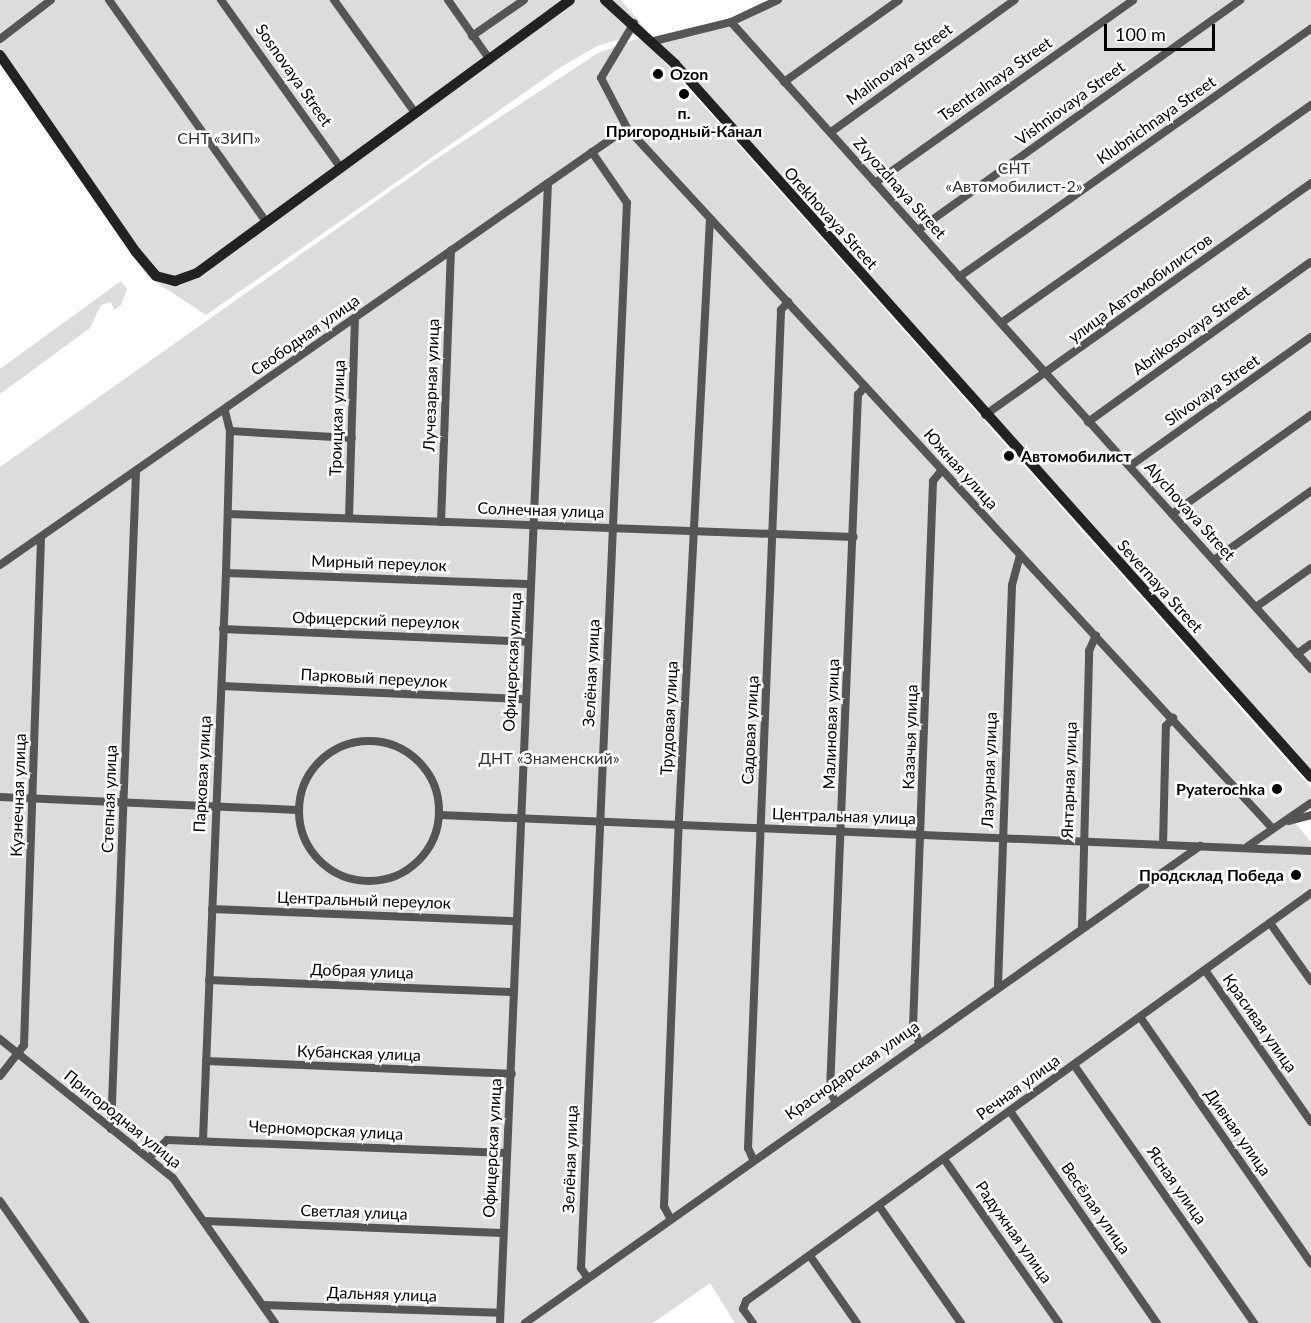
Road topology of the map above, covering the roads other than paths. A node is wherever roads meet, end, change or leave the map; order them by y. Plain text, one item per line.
1 (51, 0) edge
2 (109, 0) edge
3 (222, 0) edge
4 (334, 0) edge
5 (448, 0) edge
6 (524, 0) edge
7 (570, 0) edge
8 (605, 0) edge
9 (778, 0) edge
10 (899, 0) edge
11 (1015, 0) edge
12 (1132, 0) edge
13 (1240, 0) edge
14 (39, 4) edge
15 (730, 22) junction
16 (634, 23) junction
17 (1311, 29) edge
18 (472, 36) junction
19 (0, 39) edge
20 (654, 41) junction
21 (0, 55) edge
22 (490, 60) junction
23 (784, 81) junction
24 (1311, 105) edge
25 (416, 114) junction
26 (627, 128) junction
27 (831, 132) junction
28 (592, 152) junction
29 (341, 168) junction
30 (548, 183) junction
31 (875, 183) junction
32 (1311, 183) edge
33 (710, 219) junction
34 (266, 222) junction
35 (918, 230) junction
36 (452, 250) junction
37 (1311, 262) edge
38 (959, 277) junction
39 (788, 302) junction
40 (355, 318) junction
41 (1001, 323) junction
42 (1311, 338) edge
43 (1044, 375) junction
44 (865, 386) junction
45 (225, 411) junction
46 (985, 415) junction
47 (1311, 415) edge
48 (1088, 422) junction
49 (230, 431) junction
50 (352, 438) junction
51 (1130, 466) junction
52 (942, 470) junction
53 (136, 471) junction
54 (1311, 491) edge
55 (228, 514) junction
56 (1172, 514) junction
57 (349, 518) junction
58 (441, 522) junction
59 (533, 525) junction
60 (613, 527) junction
61 (693, 530) junction
62 (775, 534) junction
63 (41, 537) junction
64 (854, 537) junction
65 (1020, 556) junction
66 (1214, 560) junction
67 (0, 565) edge
68 (1311, 568) edge
69 (226, 573) junction
70 (531, 584) junction
71 (1256, 607) junction
72 (224, 629) junction
73 (1096, 635) junction
74 (527, 642) junction
75 (1311, 644) edge
76 (1297, 654) junction
77 (1311, 669) edge
78 (222, 686) junction
79 (525, 699) junction
80 (1173, 718) junction
81 (1311, 777) edge
82 (0, 797) edge
83 (1311, 797) edge
84 (33, 798) junction
85 (124, 801) junction
86 (1309, 805) edge
87 (215, 806) junction
88 (298, 810) junction
89 (440, 815) junction
90 (1311, 815) edge
91 (519, 818) junction
92 (599, 820) junction
93 (1283, 822) junction
94 (679, 826) junction
95 (761, 828) junction
96 (1273, 829) junction
97 (842, 832) junction
98 (921, 835) junction
99 (1001, 837) junction
100 (1082, 841) junction
101 (1163, 844) junction
102 (1200, 846) junction
103 (1248, 846) junction
104 (1311, 851) edge
105 (1311, 893) edge
106 (212, 909) junction
107 (516, 921) junction
108 (1270, 923) junction
109 (1082, 926) junction
110 (1205, 970) junction
111 (209, 980) junction
112 (1311, 981) edge
113 (998, 986) junction
114 (514, 992) junction
115 (1140, 1017) junction
116 (0, 1039) edge
117 (919, 1042) junction
118 (19, 1054) junction
119 (206, 1061) junction
120 (1074, 1065) junction
121 (512, 1074) junction
122 (0, 1076) edge
123 (835, 1101) junction
124 (1010, 1111) junction
125 (1311, 1122) edge
126 (111, 1129) junction
127 (202, 1140) junction
128 (507, 1153) junction
129 (150, 1157) junction
130 (753, 1159) junction
131 (944, 1159) junction
132 (0, 1201) edge
133 (879, 1206) junction
134 (670, 1218) junction
135 (204, 1221) junction
136 (502, 1233) junction
137 (810, 1256) junction
138 (1311, 1263) edge
139 (587, 1277) junction
140 (263, 1305) junction
141 (499, 1313) junction
142 (85, 1323) edge
143 (275, 1323) edge
144 (500, 1323) edge
145 (525, 1323) edge
146 (753, 1323) edge
147 (857, 1323) edge
148 (961, 1323) edge
149 (1059, 1323) edge
150 (1158, 1323) edge
151 (1254, 1323) edge

1 - 14 street
2 - 34 street
3 - 29 street, Sosnovaya Street
4 - 25 street
5 - 18 street
6 - 18 street
7 - 22 street
8 - 16 street, Orekhovaya Street
9 - 15 street
10 - 23 street
11 - 27 street, Malinovaya Street
12 - 31 street, Tsentralnaya Street
13 - 35 street, Vishniovaya Street
14 - 19 street
15 - 20 street
15 - 23 street, Zvyozdnaya Street
16 - 20 street, Orekhovaya Street
16 - 26 street, Южная улица
17 - 38 street, Klubnichnaya Street
18 - 22 street
20 - 46 street, Orekhovaya Street
21 - 34 street
22 - 25 street
23 - 27 street, Zvyozdnaya Street
24 - 41 street
25 - 29 street
26 - 28 street, Свободная улица
26 - 33 street, Южная улица
27 - 31 street, Zvyozdnaya Street
28 - 30 street, Свободная улица
28 - 60 street, Зелёная улица
29 - 34 street
30 - 36 street, Свободная улица
30 - 59 street, Офицерская улица
31 - 35 street, Zvyozdnaya Street
32 - 43 street, улица Автомобилистов
33 - 39 street, Южная улица
33 - 61 street, Трудовая улица
35 - 38 street, Zvyozdnaya Street
36 - 40 street, Свободная улица
36 - 58 street, Лучезарная улица
37 - 48 street, Abrikosovaya Street
38 - 41 street, Zvyozdnaya Street
39 - 44 street, Южная улица
39 - 62 street, Садовая улица
40 - 45 street, Свободная улица
40 - 50 street, Троицкая улица
41 - 43 street, Zvyozdnaya Street
42 - 51 street, Slivovaya Street
43 - 46 street, улица Автомобилистов
43 - 48 street, Alychovaya Street
44 - 52 street, Южная улица
44 - 64 street, Малиновая улица
45 - 49 street, Парковая улица
45 - 53 street, Свободная улица
46 - 81 street, Severnaya Street
47 - 56 street
48 - 51 street, Alychovaya Street
49 - 50 street
49 - 55 street, Парковая улица
50 - 57 street, Троицкая улица
51 - 56 street, Alychovaya Street
52 - 65 street, Южная улица
52 - 98 street, Казачья улица
53 - 63 street, Свободная улица
53 - 85 street, Степная улица
54 - 66 street
55 - 57 street, Солнечная улица
55 - 69 street, Парковая улица
56 - 66 street, Alychovaya Street
57 - 58 street, Солнечная улица
58 - 59 street, Солнечная улица
59 - 60 street, Солнечная улица
59 - 70 street, Офицерская улица
60 - 61 street, Солнечная улица
60 - 92 street, Зелёная улица
61 - 62 street, Солнечная улица
61 - 94 street, Трудовая улица
62 - 64 street, Солнечная улица
62 - 95 street, Садовая улица
63 - 67 street, Свободная улица
63 - 84 street, Кузнечная улица
64 - 97 street, Малиновая улица
65 - 73 street, Южная улица
65 - 99 street, Лазурная улица
66 - 71 street, Alychovaya Street
68 - 71 street
69 - 70 street, Мирный переулок
69 - 72 street, Парковая улица
70 - 74 street, Офицерская улица
71 - 76 street, Alychovaya Street
72 - 74 street, Офицерский переулок
72 - 78 street, Парковая улица
73 - 80 street, Южная улица
73 - 100 street, Янтарная улица
74 - 79 street, Офицерская улица
75 - 76 street
76 - 77 street, Alychovaya Street
78 - 79 street, Парковый переулок
78 - 87 street, Парковая улица
79 - 91 street, Офицерская улица
80 - 96 street, Южная улица
80 - 101 street
82 - 84 street
83 - 86 street
84 - 85 street
84 - 118 street, Кузнечная улица
85 - 87 street
85 - 126 street, Степная улица
86 - 93 street
87 - 88 street
87 - 106 street, Парковая улица
88 - 89 street
88 - 89 street
89 - 91 street, Центральная улица
90 - 93 street
91 - 92 street, Центральная улица
91 - 107 street, Офицерская улица
92 - 94 street, Центральная улица
92 - 139 street, Зелёная улица
93 - 96 street
94 - 95 street, Центральная улица
94 - 134 street, Трудовая улица
95 - 97 street, Центральная улица
95 - 130 street, Садовая улица
96 - 103 street
97 - 98 street, Центральная улица
97 - 123 street, Малиновая улица
98 - 99 street, Центральная улица
98 - 117 street, Казачья улица
99 - 100 street, Центральная улица
99 - 113 street, Лазурная улица
100 - 101 street, Центральная улица
100 - 109 street, Янтарная улица
101 - 102 street, Центральная улица
102 - 103 street, Центральная улица
102 - 109 street, Краснодарская улица
103 - 104 street, Центральная улица
105 - 108 street, Речная улица
106 - 107 street, Центральный переулок
106 - 111 street, Парковая улица
107 - 114 street, Офицерская улица
108 - 110 street, Речная улица
108 - 112 street
109 - 113 street, Краснодарская улица
110 - 115 street, Речная улица
110 - 125 street, Красивая улица
111 - 114 street, Добрая улица
111 - 119 street, Парковая улица
113 - 117 street, Краснодарская улица
114 - 121 street, Офицерская улица
115 - 120 street, Речная улица
115 - 138 street, Дивная улица
116 - 118 street, Пригородная улица
117 - 123 street, Краснодарская улица
118 - 122 street
118 - 126 street, Пригородная улица
119 - 121 street, Кубанская улица
119 - 127 street, Парковая улица
120 - 124 street, Речная улица
120 - 151 street, Ясная улица
121 - 128 street, Офицерская улица
123 - 130 street, Краснодарская улица
124 - 131 street, Речная улица
124 - 150 street, Весёлая улица
126 - 129 street, Пригородная улица
127 - 128 street, Черноморская улица
127 - 129 street, Черноморская улица
128 - 136 street, Офицерская улица
129 - 135 street, Пригородная улица
130 - 134 street, Краснодарская улица
131 - 133 street, Речная улица
131 - 149 street, Радужная улица
132 - 142 street
133 - 137 street, Речная улица
133 - 148 street
134 - 139 street, Краснодарская улица
135 - 136 street, Светлая улица
135 - 140 street, Пригородная улица
136 - 141 street, Офицерская улица
137 - 146 street, Речная улица
137 - 147 street
139 - 145 street, Краснодарская улица
140 - 141 street, Дальняя улица
140 - 143 street, Пригородная улица
141 - 144 street, Офицерская улица

